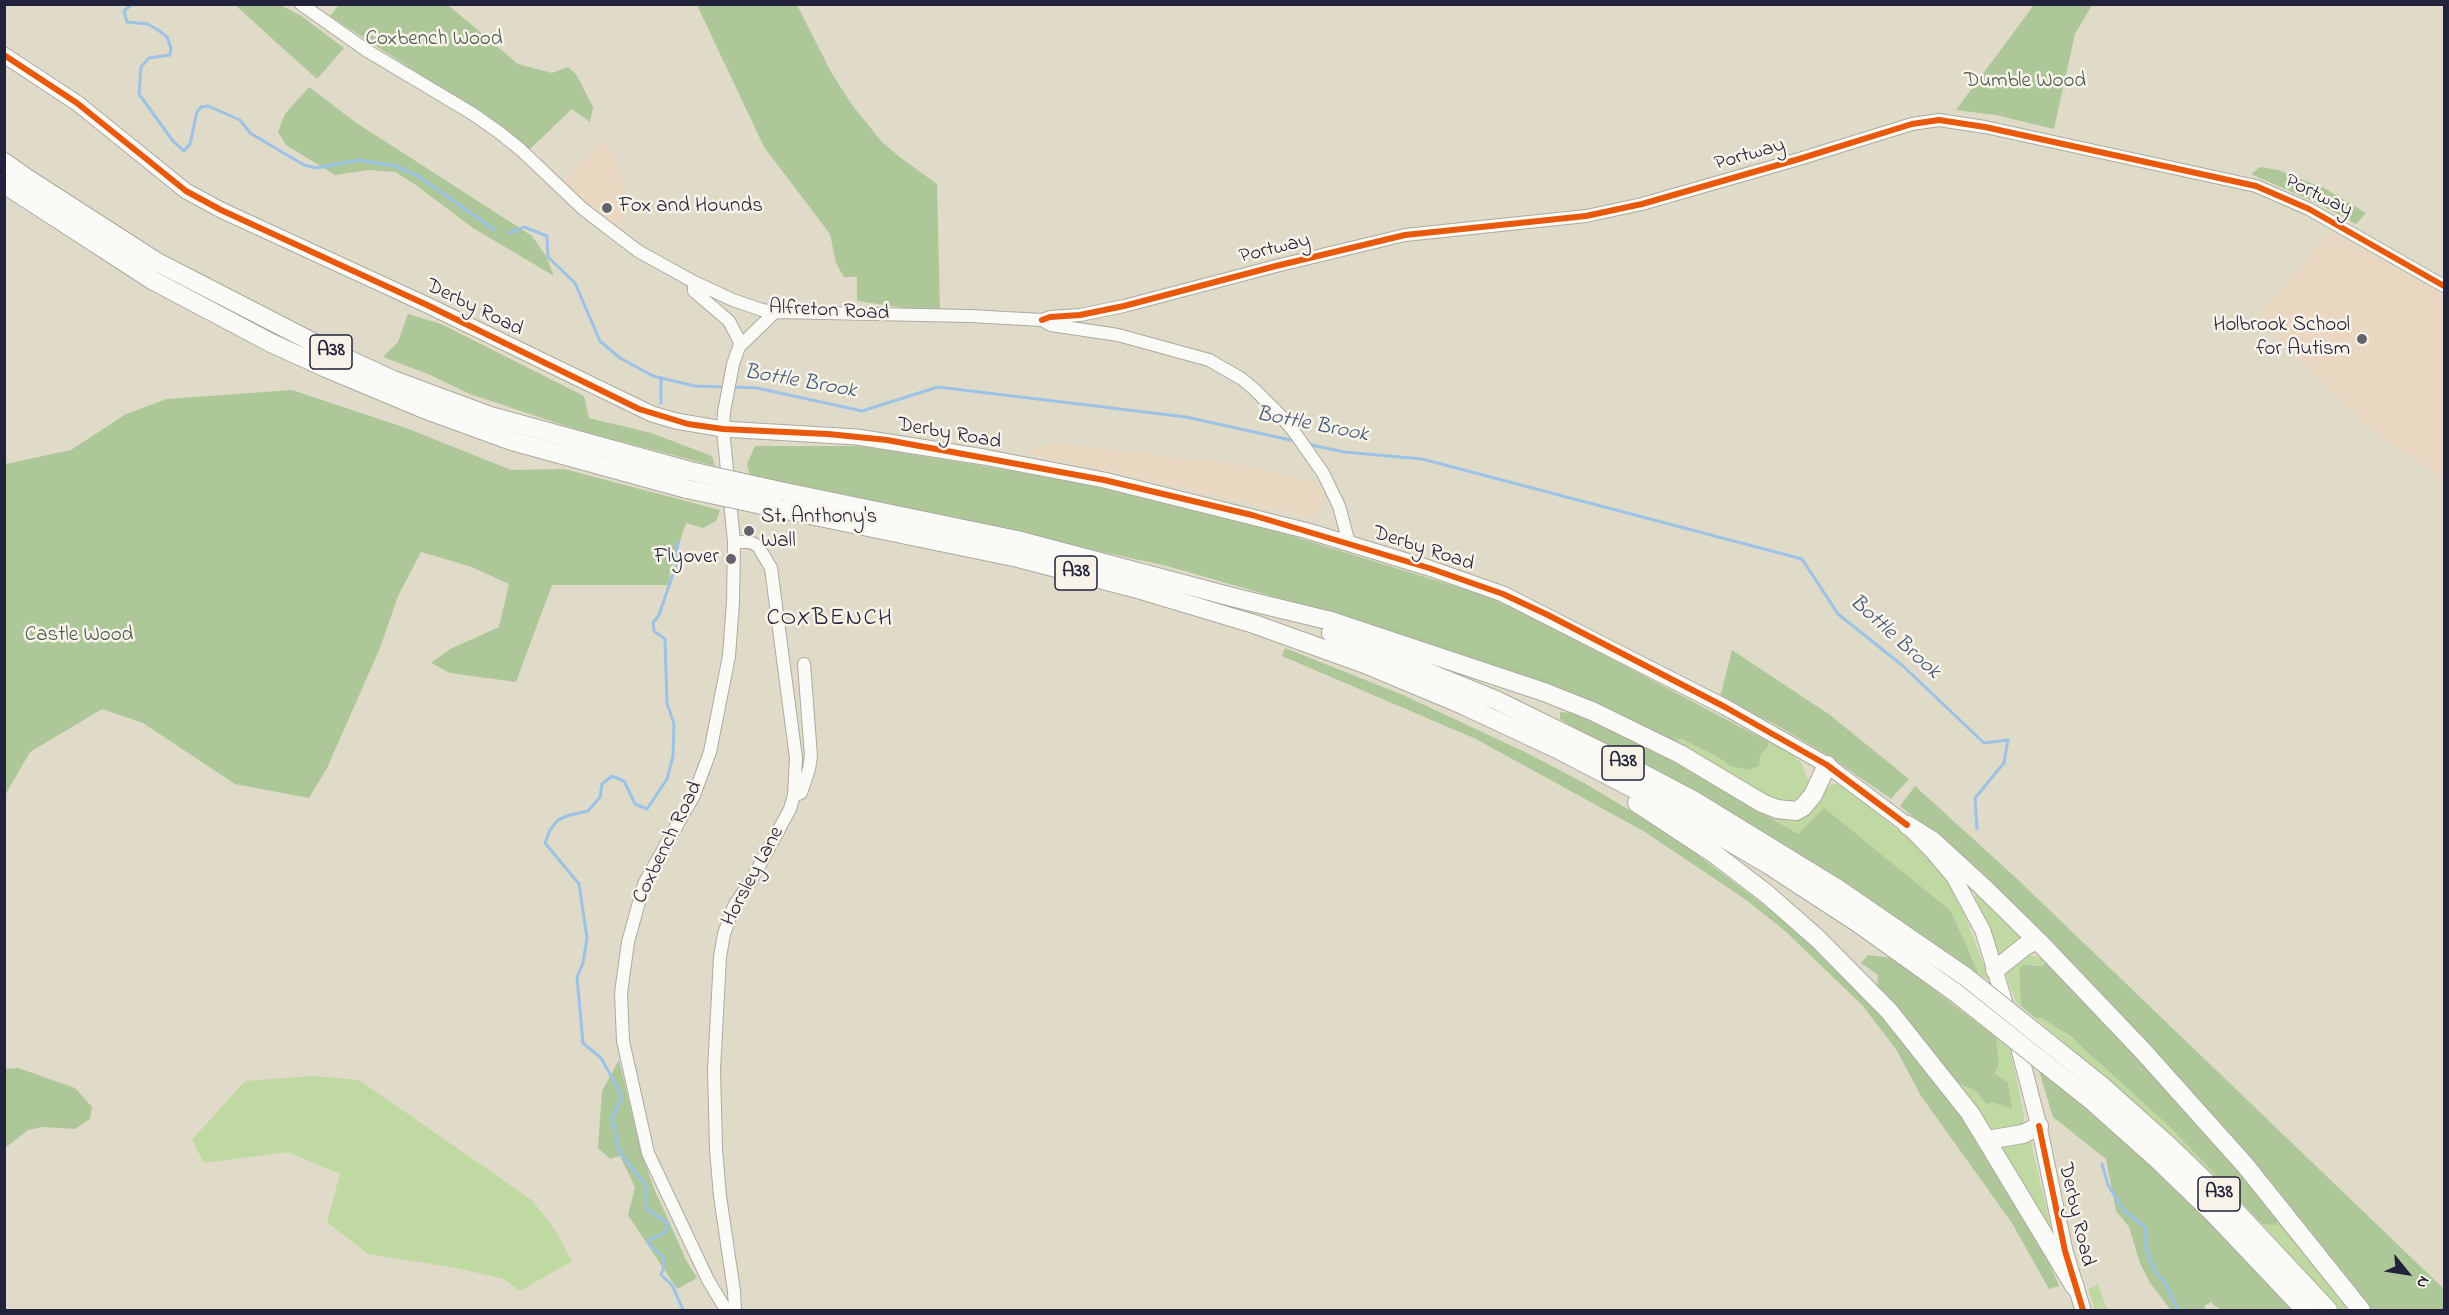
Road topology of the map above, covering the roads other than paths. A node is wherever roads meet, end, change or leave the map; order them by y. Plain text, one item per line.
1 (301, 4) edge
2 (4, 55) edge
3 (4, 162) edge
4 (4, 184) edge
5 (694, 282) junction
6 (2445, 286) edge
7 (775, 312) junction
8 (1042, 320) junction
9 (741, 344) junction
10 (723, 429) junction
11 (689, 480) junction
12 (780, 500) junction
13 (734, 542) junction
14 (1349, 543) junction
15 (1251, 602) junction
16 (804, 664) dead end
17 (1365, 664) junction
18 (1827, 765) junction
19 (794, 795) junction
20 (1907, 825) junction
21 (2037, 940) junction
22 (1995, 970) junction
23 (2097, 1094) junction
24 (2039, 1126) junction
25 (1987, 1140) junction
26 (2075, 1287) junction
27 (726, 1311) edge
28 (735, 1311) edge
29 (2083, 1311) edge
30 (2305, 1311) edge
31 (2328, 1311) edge
32 (2361, 1311) edge

1 - 5 street, Alfreton Road
2 - 10 main road, Derby Road
3 - 11 highway, A38
4 - 11 highway, A38
5 - 7 street, Alfreton Road
5 - 9 street
6 - 8 street, Portway
7 - 8 street, Alfreton Road
7 - 9 street
8 - 14 street, Alfreton Road
9 - 10 street, Coxbench Road
10 - 13 street, Coxbench Road
10 - 14 main road, Derby Road
11 - 12 highway, A38, bridge
12 - 15 highway, A38
12 - 17 highway, A38
13 - 19 street, Horsley Lane
13 - 27 street, Coxbench Road
14 - 18 main road, Derby Road
15 - 18 highway
15 - 23 highway, A38, bridge
16 - 19 street
17 - 23 highway, A38, bridge
17 - 25 highway
18 - 20 main road, Derby Road
19 - 28 street, Horsley Lane
20 - 21 highway
20 - 22 main road, Derby Road
21 - 22 highway
21 - 32 highway
22 - 24 main road, Derby Road
23 - 30 highway, A38
23 - 31 highway, A38
24 - 25 highway
24 - 26 main road, Derby Road
25 - 26 highway
26 - 29 main road, Derby Road

